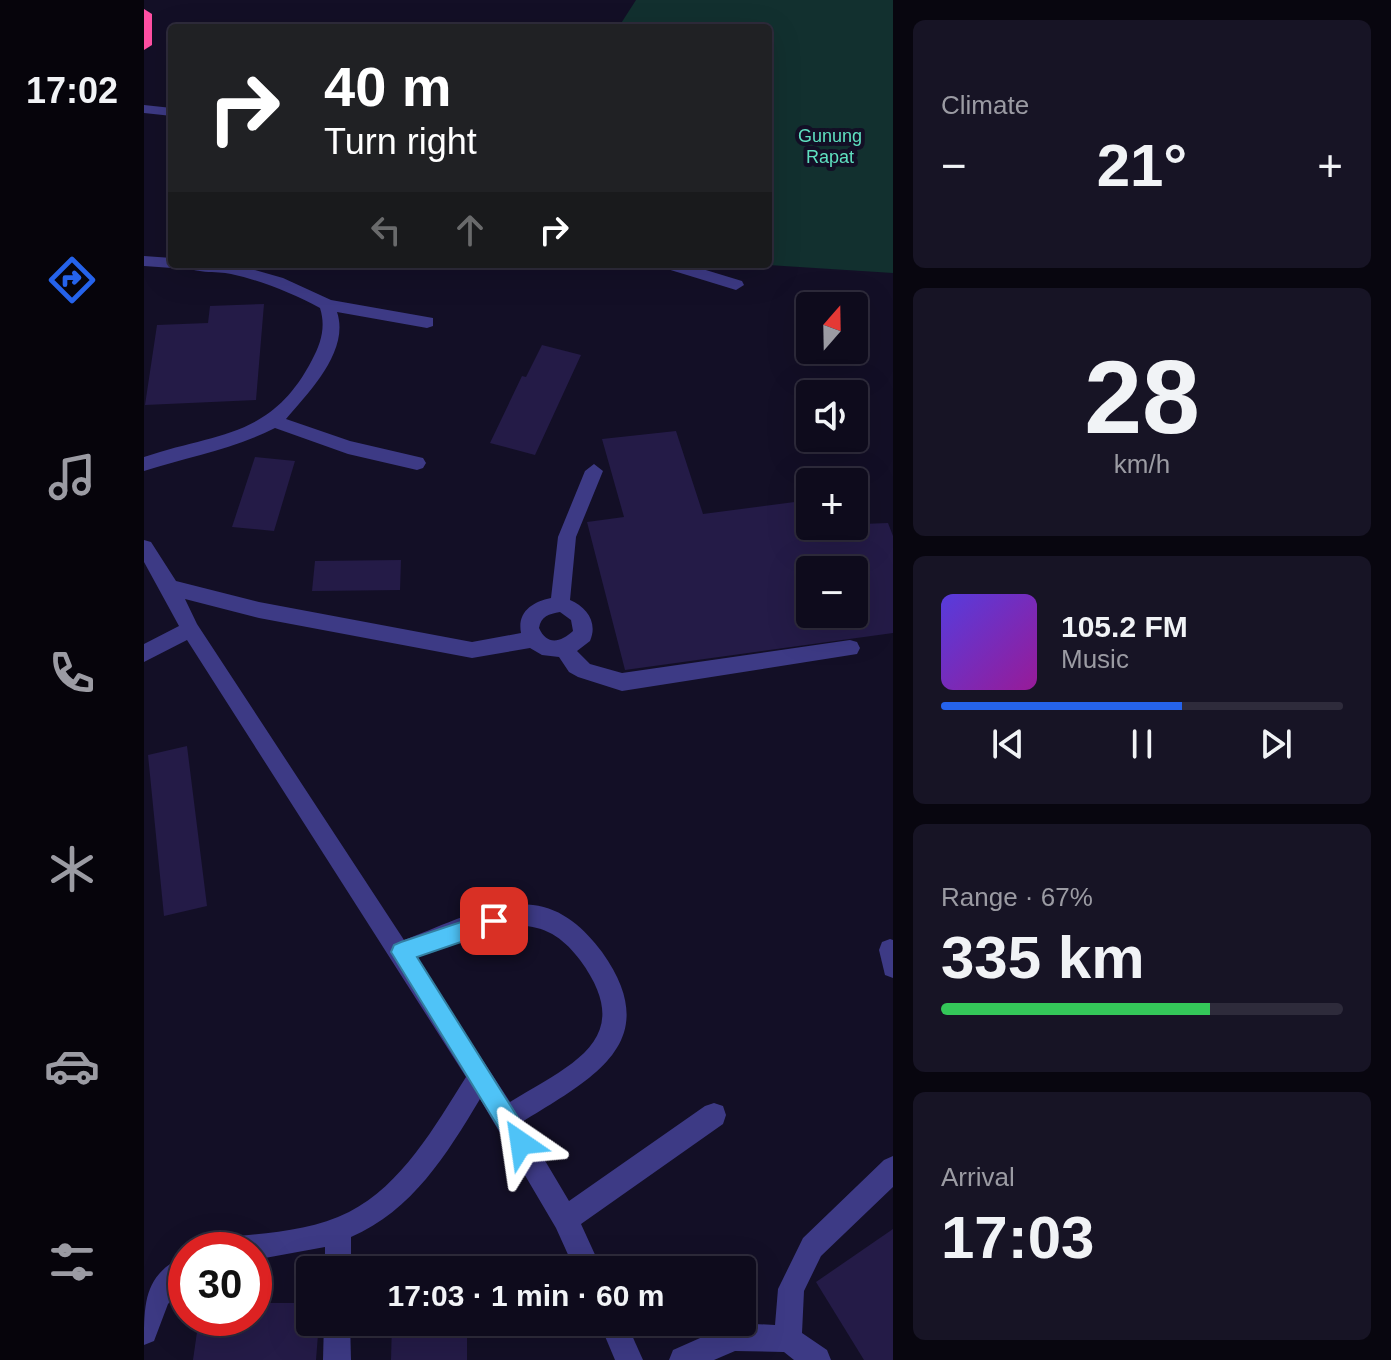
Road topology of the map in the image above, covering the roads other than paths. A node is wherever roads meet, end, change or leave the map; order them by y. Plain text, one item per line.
1 (144, 14) edge
2 (144, 45) edge
3 (144, 109) edge
4 (168, 112) edge
5 (144, 261) edge
6 (168, 263) edge
7 (231, 268) edge
8 (682, 268) edge
9 (736, 285) dead end
10 (327, 305) junction
11 (427, 322) dead end
12 (274, 421) junction
13 (417, 463) dead end
14 (144, 464) edge
15 (594, 471) dead end
16 (144, 547) edge
17 (170, 587) junction
18 (560, 604) junction
19 (190, 629) junction
20 (532, 639) junction
21 (850, 648) dead end
22 (565, 650) junction
23 (144, 654) edge
24 (401, 952) junction
25 (479, 1078) junction
26 (714, 1115) dead end
27 (506, 1118) junction
28 (893, 1169) edge
29 (565, 1219) junction
30 (338, 1231) junction
31 (272, 1245) edge
32 (338, 1256) edge
33 (582, 1256) edge
34 (168, 1281) edge
35 (144, 1331) edge
36 (337, 1336) edge
37 (618, 1336) edge
38 (788, 1339) junction
39 (337, 1360) edge
40 (629, 1360) edge
41 (683, 1360) edge
42 (817, 1360) edge

1 - 2 highway
3 - 4 street
5 - 6 street
7 - 10 street
8 - 9 street
10 - 11 street
10 - 12 street
12 - 13 street
12 - 14 street
15 - 18 street
16 - 17 street
17 - 19 street
17 - 20 street
18 - 20 street
18 - 22 street
19 - 23 street
19 - 24 street
20 - 22 street
21 - 22 street
24 - 25 street
24 - 27 street
25 - 27 street
25 - 30 street
26 - 29 street
27 - 29 street
28 - 38 street
29 - 33 street
30 - 31 street
30 - 32 street
34 - 35 street
36 - 39 street
37 - 40 street
38 - 41 street
38 - 42 street

